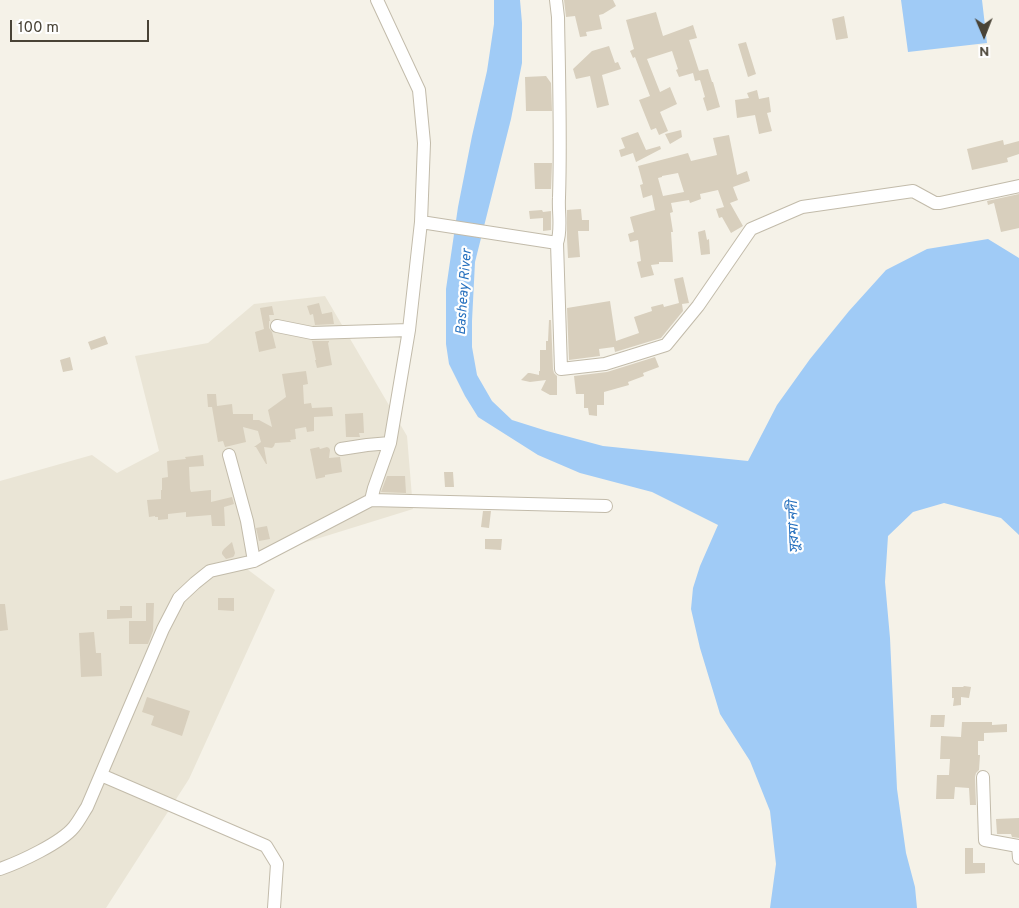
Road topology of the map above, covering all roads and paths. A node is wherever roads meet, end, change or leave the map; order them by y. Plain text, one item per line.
1 (377, 0) edge
2 (556, 0) edge
3 (1019, 186) edge
4 (421, 222) junction
5 (557, 243) junction
6 (277, 326) dead end
7 (409, 330) junction
8 (390, 443) junction
9 (340, 449) dead end
10 (230, 455) dead end
11 (371, 500) junction
12 (606, 506) dead end
13 (254, 560) junction
14 (101, 775) junction
15 (983, 777) dead end
16 (1019, 858) edge
17 (0, 869) edge
18 (274, 908) edge

1 - 4 street
2 - 5 street
3 - 5 street
4 - 5 street
4 - 7 street
6 - 7 street
7 - 8 street
8 - 9 street
8 - 11 street
10 - 13 street
11 - 12 street
11 - 13 street
13 - 14 street
14 - 17 street
14 - 18 street
15 - 16 street

